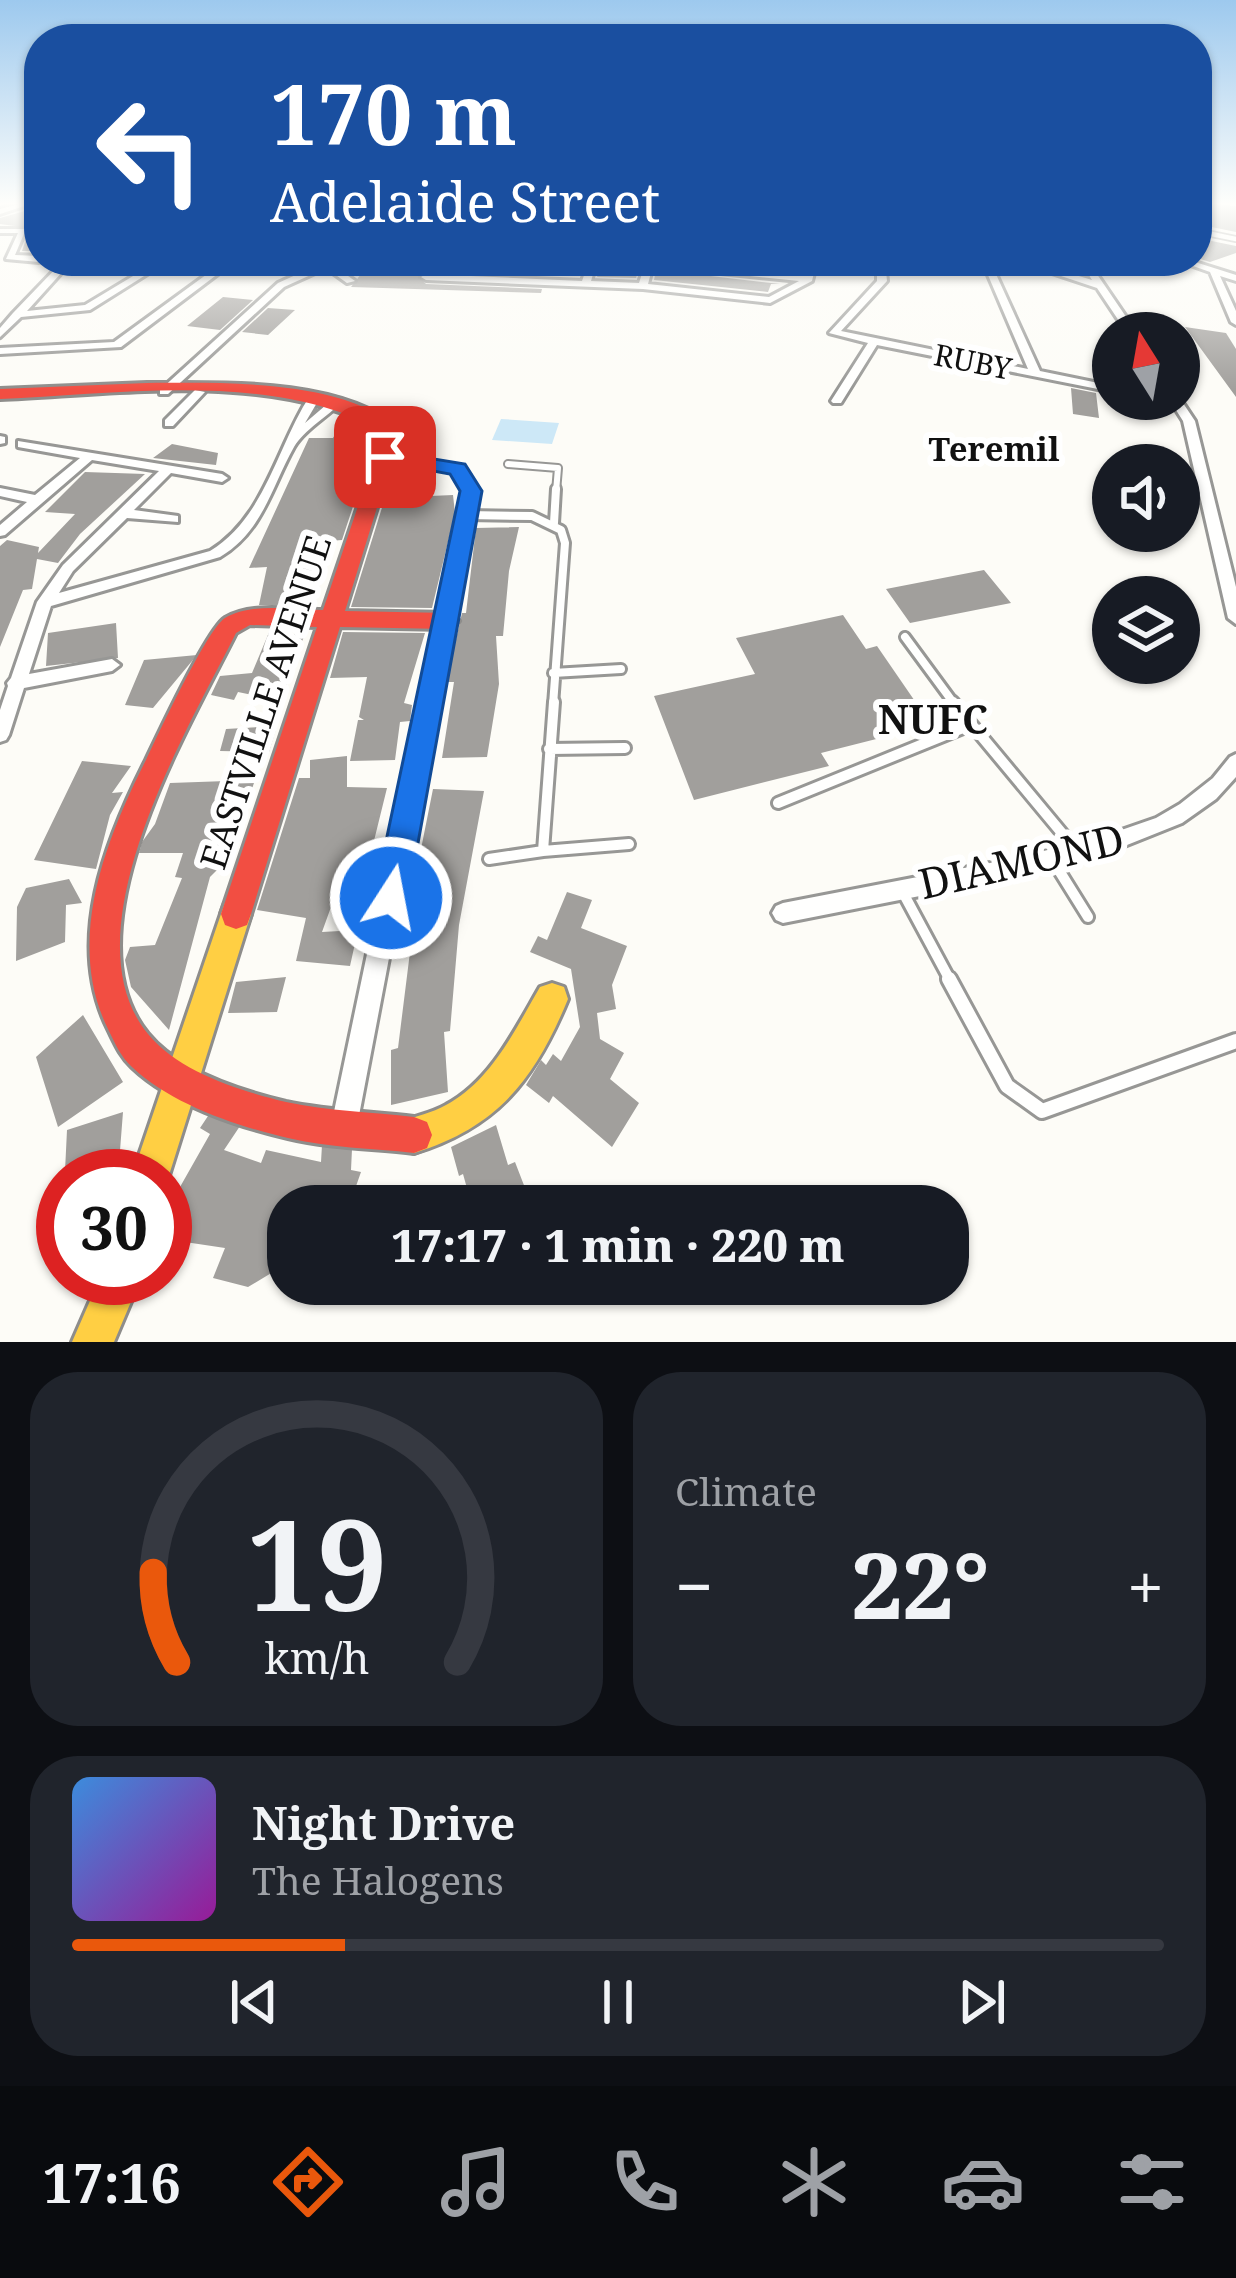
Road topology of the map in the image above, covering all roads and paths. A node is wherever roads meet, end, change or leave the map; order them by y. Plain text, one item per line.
1 (1214, 272) joint
2 (54, 276) edge
3 (139, 276) edge
4 (211, 276) edge
5 (299, 276) edge
6 (345, 276) edge
7 (426, 276) edge
8 (588, 276) edge
9 (646, 276) edge
10 (773, 276) edge
11 (810, 276) edge
12 (882, 276) edge
13 (993, 276) edge
14 (1067, 276) edge
15 (1094, 276) edge
16 (1236, 278) edge
17 (809, 279) junction
18 (350, 280) dead end
19 (585, 284) junction
20 (643, 286) junction
21 (1102, 287) junction
22 (1118, 312) edge
23 (16, 315) junction
24 (1236, 322) edge
25 (0, 334) edge
26 (874, 342) junction
27 (0, 351) edge
28 (1036, 374) junction
29 (1092, 385) edge
30 (164, 392) junction
31 (199, 392) junction
32 (0, 394) edge
33 (326, 399) junction
34 (837, 401) dead end
35 (1183, 420) edge
36 (169, 424) dead end
37 (296, 436) junction
38 (22, 444) dead end
39 (88, 457) junction
40 (385, 457) junction
41 (508, 464) dead end
42 (167, 470) junction
43 (222, 478) dead end
44 (0, 492) edge
45 (38, 500) junction
46 (124, 512) junction
47 (467, 515) junction
48 (173, 519) dead end
49 (554, 523) junction
50 (0, 532) edge
51 (45, 602) junction
52 (1236, 618) edge
53 (328, 619) junction
54 (448, 621) junction
55 (905, 637) dead end
56 (112, 665) dead end
57 (621, 669) dead end
58 (553, 673) junction
59 (16, 683) junction
60 (970, 725) junction
61 (0, 735) edge
62 (625, 748) dead end
63 (549, 749) junction
64 (1236, 763) edge
65 (778, 803) dead end
66 (629, 844) dead end
67 (1076, 850) junction
68 (543, 851) junction
69 (1050, 856) junction
70 (489, 859) dead end
71 (901, 889) junction
72 (783, 913) dead end
73 (1088, 917) dead end
74 (552, 999) dead end
75 (1236, 1041) edge
76 (179, 1078) junction
77 (344, 1129) junction
78 (159, 1149) edge
79 (109, 1305) edge
80 (93, 1342) edge

1 - 16 street
1 - 24 street
2 - 23 street
3 - 23 street
4 - 27 street
5 - 30 street
6 - 18 street
7 - 19 street
8 - 19 street
9 - 20 street
10 - 17 street
11 - 17 street
12 - 26 street, RUBY
13 - 28 street
14 - 21 street
15 - 21 street
17 - 20 street
19 - 20 street
21 - 22 street
23 - 25 street
26 - 28 street, RUBY
26 - 34 street
28 - 29 street, RUBY
30 - 31 street
30 - 32 street
31 - 33 street
31 - 36 street
33 - 37 street
33 - 37 street
33 - 40 street
35 - 52 street
37 - 51 street
38 - 39 street
39 - 42 street
39 - 45 street
40 - 47 street
40 - 53 street, EASTVILLE AVENUE
41 - 49 lane
42 - 43 street
42 - 46 street
44 - 45 street
45 - 50 street
46 - 48 street
46 - 51 street
47 - 49 lane
47 - 54 street
49 - 58 lane
51 - 59 street
53 - 54 street
53 - 76 street, EASTVILLE AVENUE
53 - 76 street
54 - 77 street
55 - 60 lane
56 - 59 street
57 - 58 lane
58 - 63 lane
59 - 61 street
60 - 65 lane
60 - 67 lane
62 - 63 lane
63 - 68 lane
64 - 67 street, DIAMOND
66 - 68 lane
67 - 69 street, DIAMOND
68 - 70 lane
69 - 71 street, DIAMOND
69 - 73 lane
71 - 72 street, DIAMOND
71 - 75 lane
74 - 77 street
76 - 77 street
76 - 78 street, EASTVILLE AVENUE
79 - 80 street

